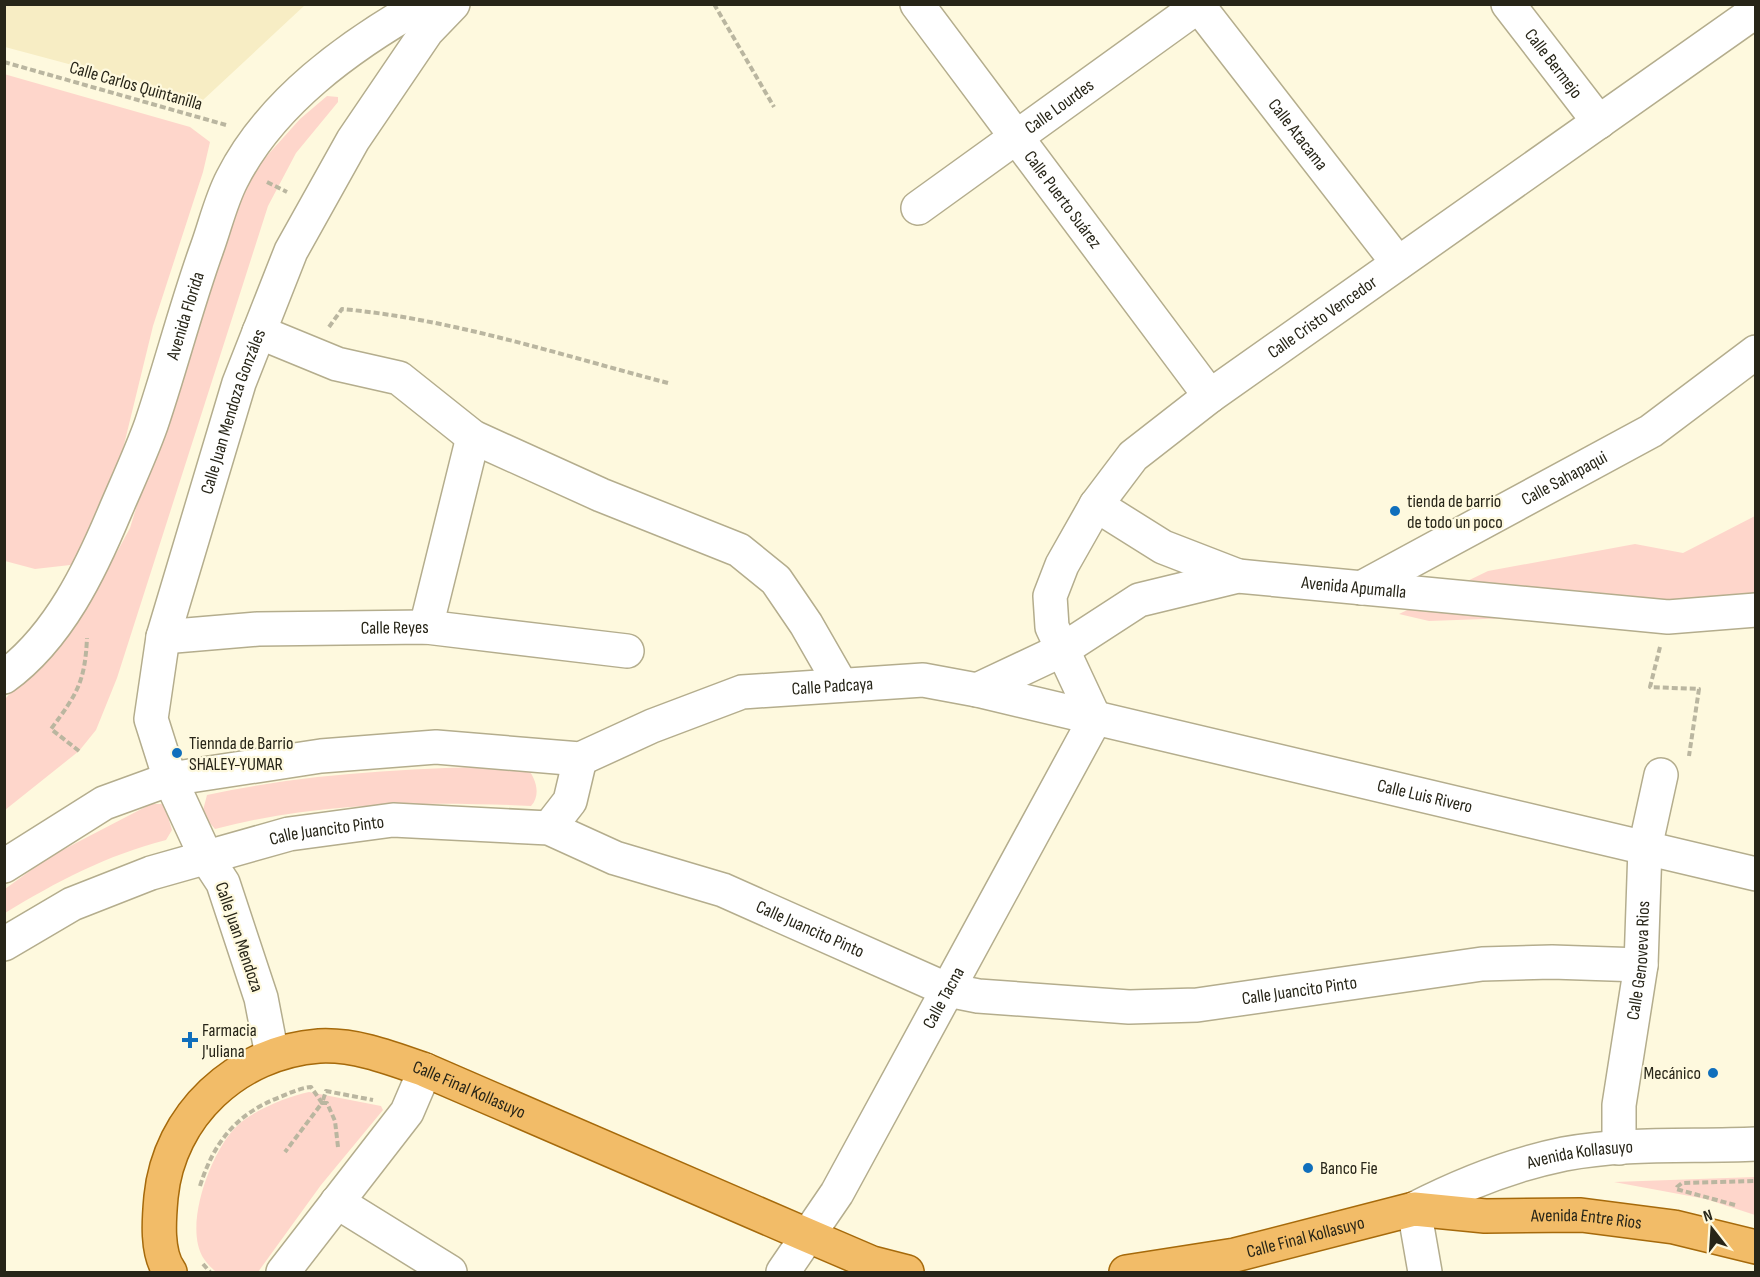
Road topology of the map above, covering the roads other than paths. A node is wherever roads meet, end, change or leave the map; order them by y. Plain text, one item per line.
1 (423, 4) edge
2 (453, 4) edge
3 (917, 4) edge
4 (1508, 4) edge
5 (1199, 5) edge
6 (1755, 11) edge
7 (1599, 122) junction
8 (1016, 138) junction
9 (918, 208) dead end
10 (1398, 263) junction
11 (259, 332) junction
12 (1755, 352) edge
13 (1210, 396) junction
14 (473, 437) junction
15 (1095, 505) junction
16 (1238, 576) junction
17 (1361, 588) junction
18 (1755, 610) edge
19 (426, 627) junction
20 (163, 637) junction
21 (1062, 650) junction
22 (627, 651) dead end
23 (6, 664) edge
24 (841, 685) junction
25 (977, 690) junction
26 (1095, 719) junction
27 (580, 759) junction
28 (1661, 775) road end
29 (170, 779) junction
30 (549, 828) junction
31 (1645, 848) junction
32 (206, 857) junction
33 (4, 866) edge
34 (1755, 874) edge
35 (4, 944) edge
36 (1641, 965) junction
37 (948, 990) junction
38 (272, 1055) junction
39 (425, 1070) junction
40 (1755, 1144) edge
41 (1619, 1148) junction
42 (337, 1202) junction
43 (1414, 1209) junction
44 (809, 1236) junction
45 (1755, 1247) edge
46 (170, 1272) edge
47 (283, 1272) edge
48 (450, 1272) edge
49 (783, 1272) edge
50 (907, 1272) edge
51 (1126, 1272) edge
52 (1425, 1272) edge

1 - 23 street, Avenida Florida
2 - 11 street, Calle Juan Mendoza Gonzáles
3 - 8 street, Calle Puerto Suárez
4 - 7 street, Calle Bermejo
5 - 8 street, Calle Lourdes
5 - 10 street, Calle Atacama
6 - 7 street, Calle Cristo Vencedor
7 - 10 street, Calle Cristo Vencedor
8 - 9 street, Calle Lourdes
8 - 13 street, Calle Puerto Suárez
10 - 13 street, Calle Cristo Vencedor
11 - 14 street
11 - 20 street, Calle Juan Mendoza Gonzáles
12 - 17 street, Calle Sahapaqui
13 - 15 street, Calle Cristo Vencedor
14 - 19 street
14 - 24 street
15 - 16 street
15 - 21 street, Calle Cristo Vencedor
16 - 17 street, Avenida Apumalla
16 - 21 street, Avenida Apumalla
17 - 18 street, Avenida Apumalla
19 - 20 street, Calle Reyes
19 - 22 street, Calle Reyes
20 - 29 street, Calle Juan Mendoza Gonzáles
21 - 25 street, Avenida Apumalla
21 - 26 street, Calle Cristo Vencedor
24 - 25 street, Calle Padcaya
24 - 27 street, Calle Padcaya
25 - 26 street, Calle Padcaya
26 - 31 street, Calle Luis Rivero
26 - 37 street, Calle Tacna
27 - 29 street
27 - 30 street
28 - 31 street, Calle Genoveva Rios
29 - 32 street, Calle Juan Mendoza Gonzáles
29 - 33 street
30 - 32 street, Calle Juancito Pinto
30 - 37 street, Calle Juancito Pinto
31 - 34 street, Calle Luis Rivero
31 - 36 street, Calle Genoveva Rios
32 - 35 street, Calle Juancito Pinto
32 - 38 street, Calle Juan Mendoza
36 - 37 street, Calle Juancito Pinto
36 - 41 street, Calle Genoveva Rios
37 - 44 street, Calle Tacna
38 - 39 main road, Calle Final Kollasuyo
38 - 46 main road, Calle Final Kollasuyo
39 - 42 street
39 - 44 main road, Calle Final Kollasuyo
40 - 41 street, Avenida Kollasuyo
41 - 43 street, Avenida Kollasuyo
42 - 47 street
42 - 48 street
43 - 45 main road, Avenida Entre Rios
43 - 51 main road, Calle Final Kollasuyo
43 - 52 street
44 - 49 street, Calle Tacna
44 - 50 main road, Calle Final Kollasuyo

